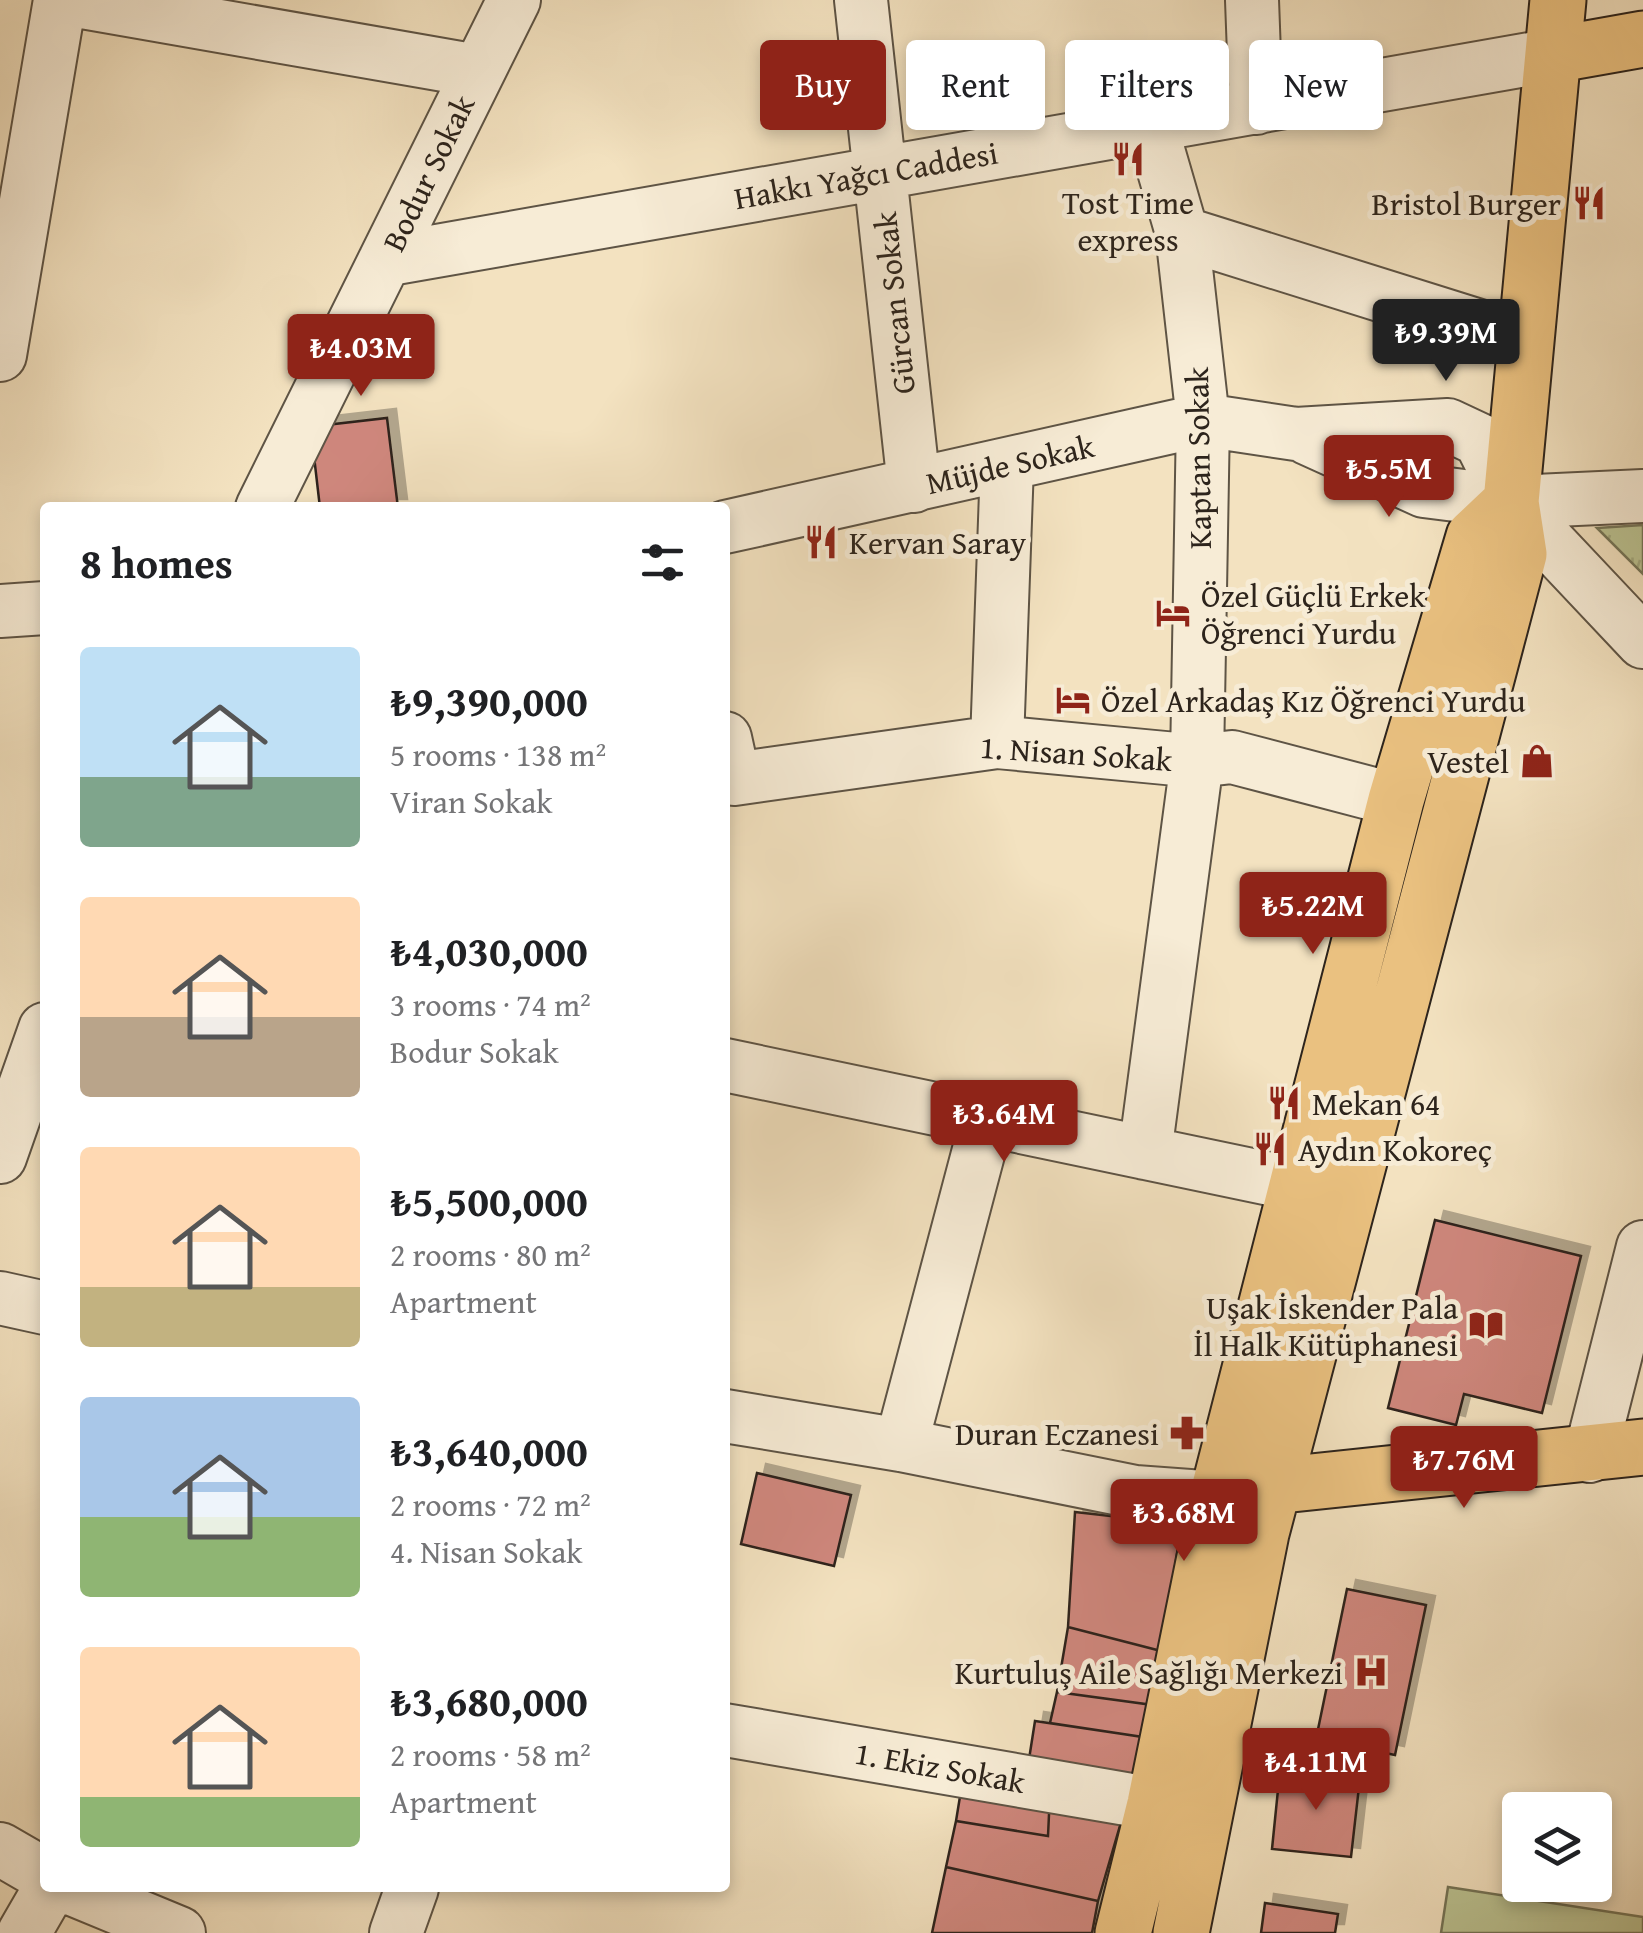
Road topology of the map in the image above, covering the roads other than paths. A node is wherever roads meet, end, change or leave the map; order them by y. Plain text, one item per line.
1 (60, 0) edge
2 (70, 0) edge
3 (514, 0) edge
4 (861, 0) edge
5 (1252, 0) edge
6 (1558, 0) edge
7 (1643, 39) edge
8 (1253, 40) edge
9 (1554, 55) junction
10 (478, 71) junction
11 (1383, 85) edge
12 (1128, 130) edge
13 (1152, 130) edge
14 (18, 131) edge
15 (880, 173) junction
16 (1182, 234) junction
17 (384, 260) junction
18 (1524, 340) junction
19 (0, 356) edge
20 (1203, 420) junction
21 (1296, 434) junction
22 (1007, 464) junction
23 (914, 486) junction
24 (1643, 496) edge
25 (265, 502) edge
26 (1511, 502) junction
27 (730, 526) edge
28 (40, 608) edge
29 (0, 612) edge
30 (1643, 642) edge
31 (997, 742) junction
32 (730, 761) edge
33 (1198, 761) junction
34 (1396, 800) junction
35 (40, 1043) edge
36 (730, 1065) edge
37 (987, 1120) junction
38 (1146, 1152) junction
39 (0, 1157) edge
40 (1299, 1185) junction
41 (1643, 1246) edge
42 (0, 1298) edge
43 (40, 1307) edge
44 (730, 1417) edge
45 (901, 1444) junction
46 (1643, 1448) edge
47 (1590, 1456) junction
48 (1240, 1512) junction
49 (730, 1731) edge
50 (1156, 1804) junction
51 (0, 1849) edge
52 (40, 1872) edge
53 (48, 1892) edge
54 (80, 1892) edge
55 (411, 1892) edge
56 (24, 1933) edge
57 (179, 1933) edge
58 (396, 1933) edge
59 (1123, 1933) edge
60 (1181, 1933) edge

1 - 14 street
2 - 10 street
3 - 10 street, Bodur Sokak
4 - 15 street, Gürcan Sokak
5 - 8 street
6 - 9 main road
7 - 9 main road, Hakkı Yağcı Caddesi
9 - 11 street, Hakkı Yağcı Caddesi
9 - 18 main road
10 - 17 street, Bodur Sokak
12 - 15 street, Hakkı Yağcı Caddesi
13 - 16 street, Kaptan Sokak
14 - 19 street
15 - 17 street, Hakkı Yağcı Caddesi
15 - 23 street, Gürcan Sokak
16 - 18 street
16 - 20 street, Kaptan Sokak
17 - 25 street, Bodur Sokak
18 - 26 main road
20 - 21 street, Müjde Sokak
20 - 22 street, Müjde Sokak
20 - 33 street, Kaptan Sokak
21 - 26 street
21 - 26 street
22 - 23 street, Müjde Sokak
22 - 31 street
23 - 27 street, Müjde Sokak
24 - 26 street
26 - 30 street
26 - 34 main road
26 - 48 main road
28 - 29 street
31 - 32 street, 1. Nisan Sokak
31 - 33 street, 1. Nisan Sokak
33 - 34 street, 1. Nisan Sokak
33 - 38 street, Kaptan Sokak
34 - 40 main road
35 - 39 street
36 - 37 street
37 - 38 street
37 - 45 street
38 - 40 street
40 - 48 main road
41 - 47 street
42 - 43 street
44 - 45 street
45 - 48 street
46 - 47 main road
47 - 48 main road
48 - 50 main road
48 - 60 main road
49 - 50 street, 1. Ekiz Sokak
50 - 59 main road
51 - 52 street
53 - 56 street
54 - 57 street
55 - 58 street

